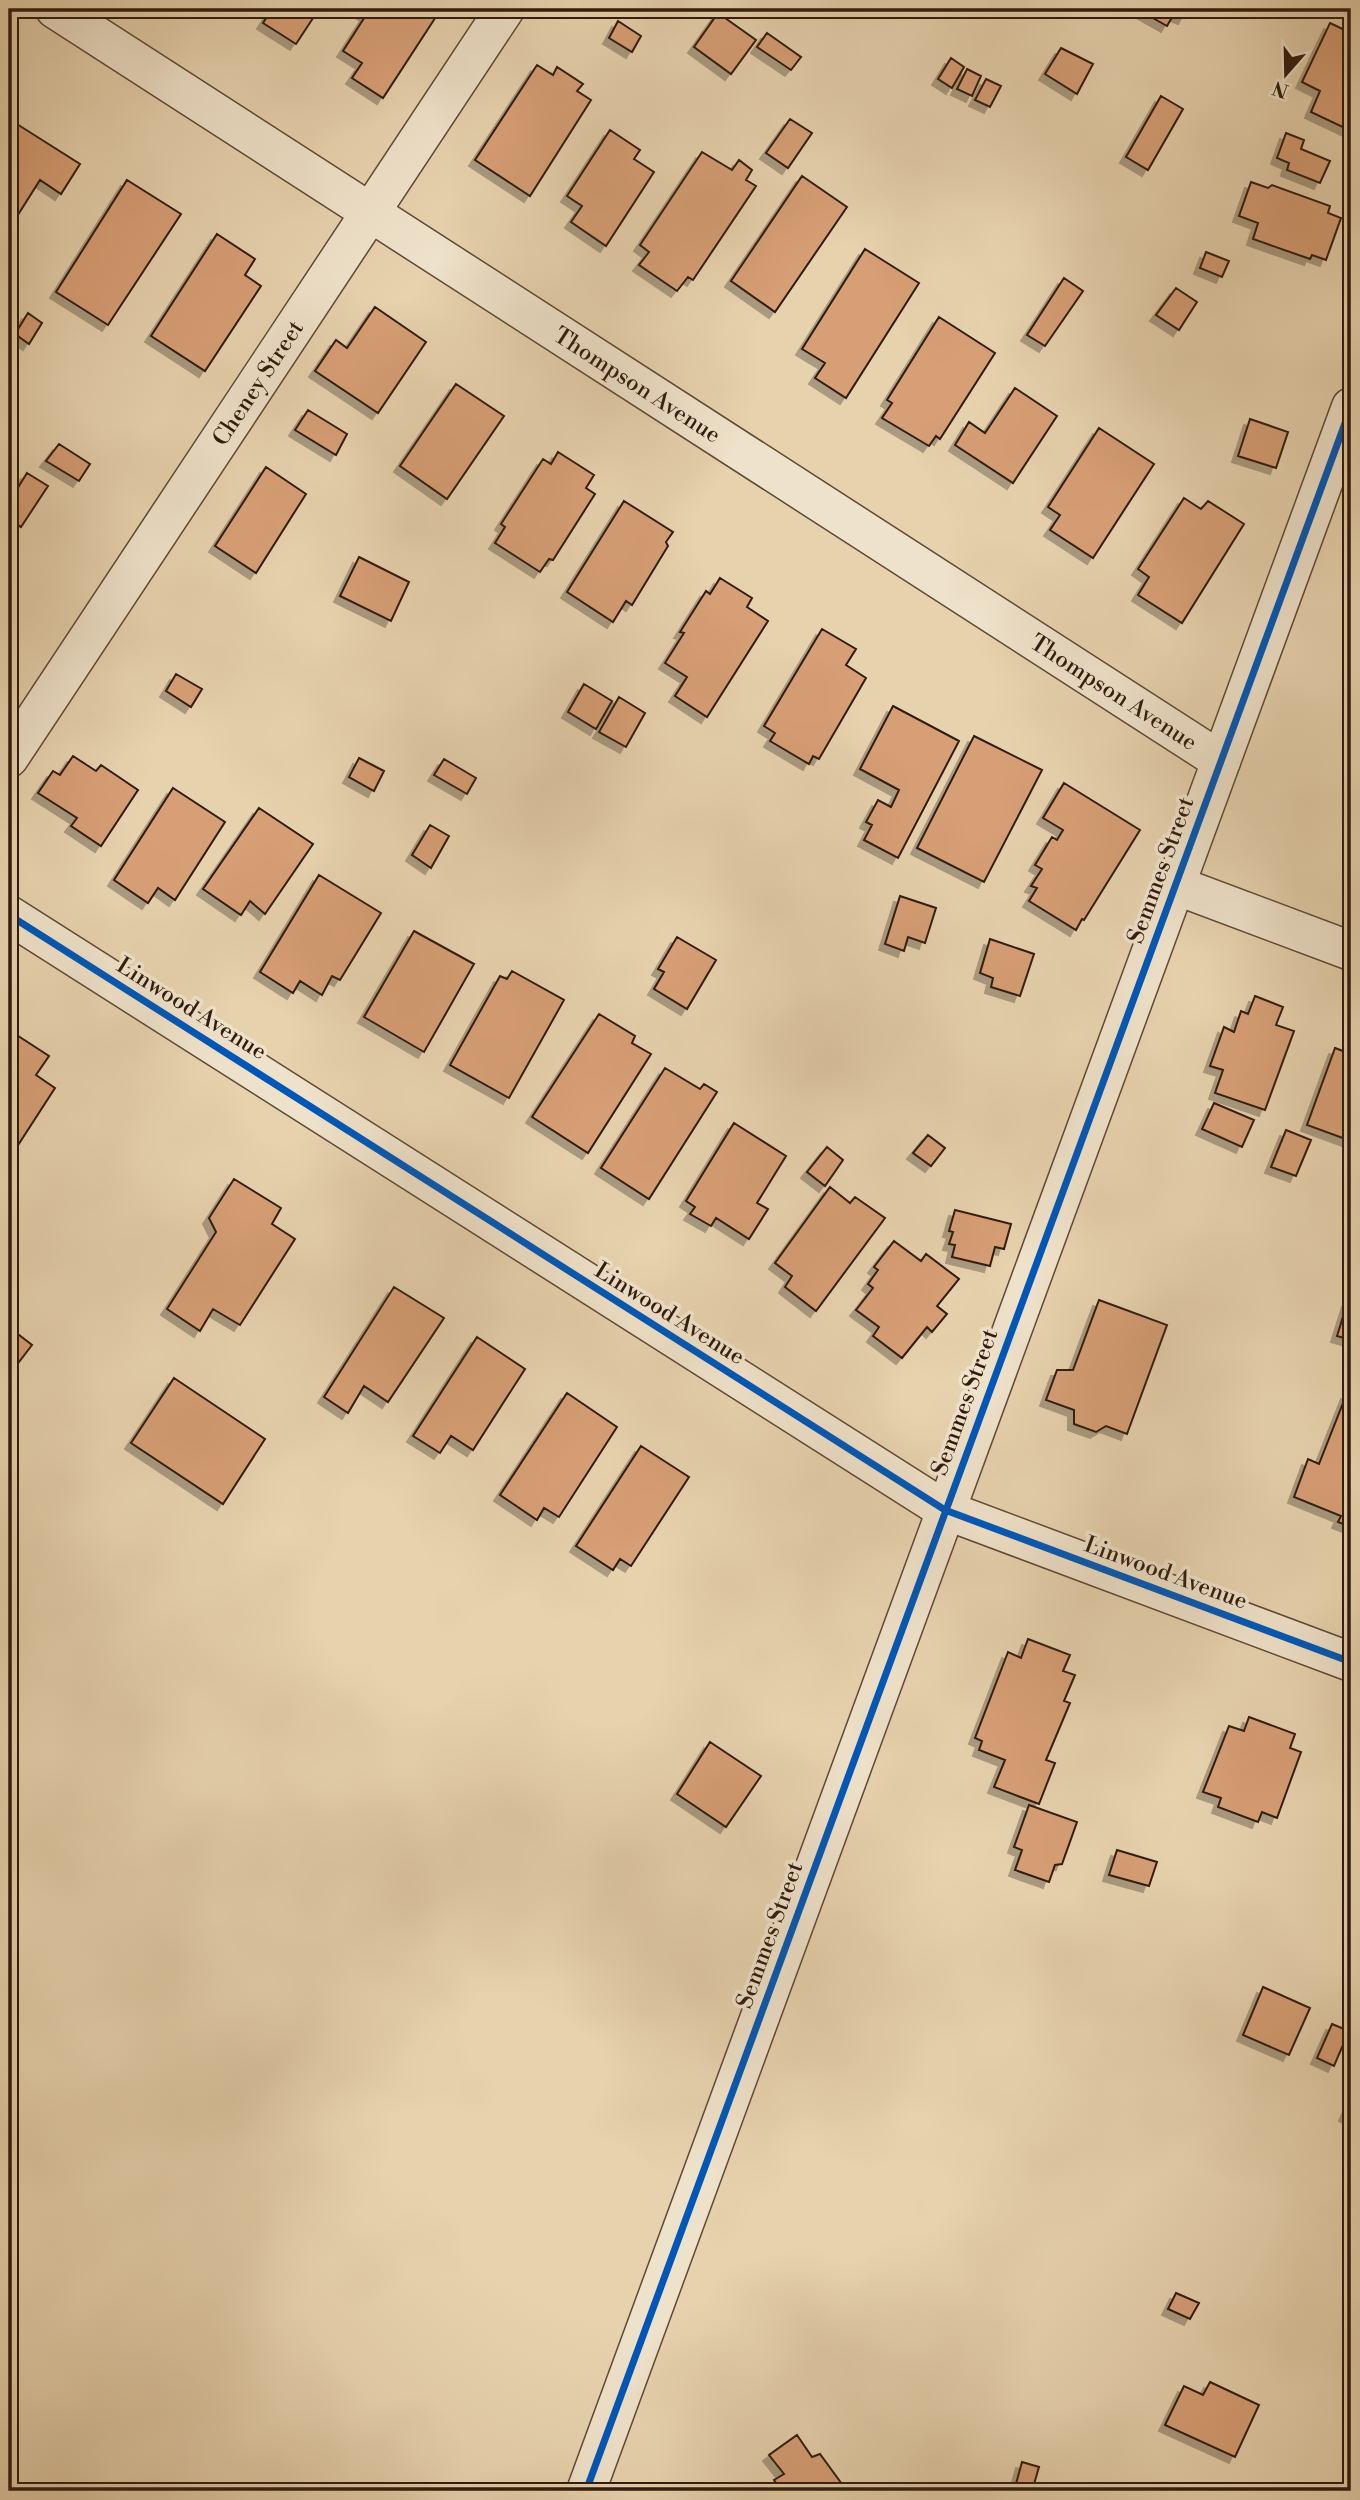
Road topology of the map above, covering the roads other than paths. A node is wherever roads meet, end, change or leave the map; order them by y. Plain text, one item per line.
1 (55, 9) edge
2 (505, 9) edge
3 (371, 213) junction
4 (1351, 407) edge
5 (9, 758) edge
6 (1221, 761) junction
7 (1175, 886) junction
8 (9, 915) edge
9 (1351, 951) edge
10 (945, 1510) junction
11 (1351, 1662) edge
12 (586, 2491) edge

1 - 3 street, Thompson Avenue
2 - 3 street, Cheney Street
3 - 5 street, Cheney Street
3 - 6 street, Thompson Avenue
4 - 6 street, Semmes Street
6 - 7 street, Semmes Street
7 - 9 street
7 - 10 street, Semmes Street
8 - 10 street, Linwood Avenue
10 - 11 street, Linwood Avenue
10 - 12 street, Semmes Street

